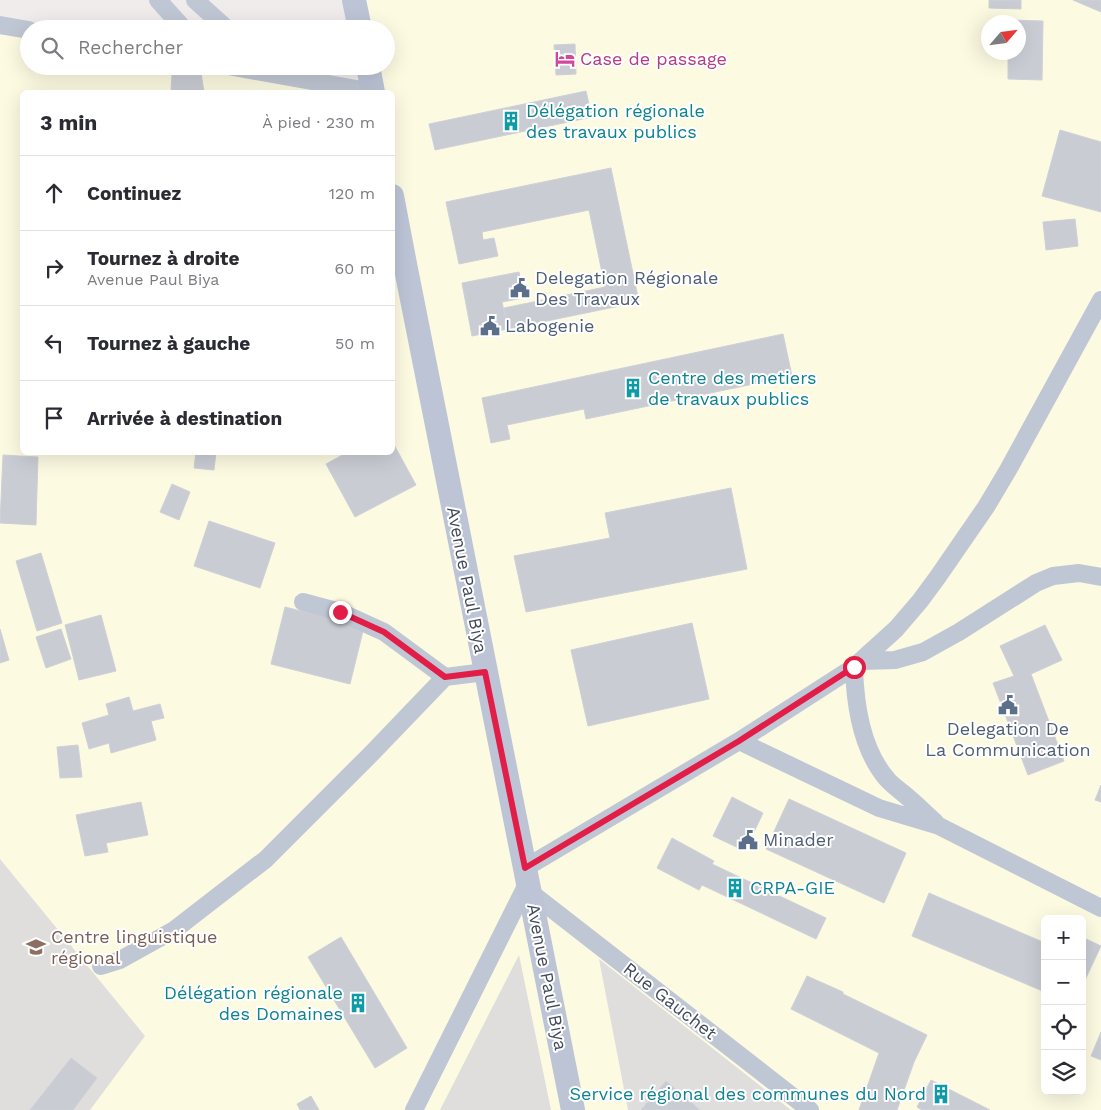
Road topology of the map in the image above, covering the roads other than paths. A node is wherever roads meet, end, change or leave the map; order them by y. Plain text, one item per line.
1 (158, 0) edge
2 (195, 0) edge
3 (354, 0) edge
4 (176, 20) edge
5 (217, 20) edge
6 (358, 20) edge
7 (0, 25) edge
8 (20, 28) edge
9 (294, 75) edge
10 (370, 75) edge
11 (364, 90) edge
12 (373, 90) edge
13 (395, 211) edge
14 (1101, 300) edge
15 (1101, 577) edge
16 (303, 602) dead end
17 (858, 664) junction
18 (485, 672) junction
19 (445, 677) junction
20 (739, 741) junction
21 (939, 826) junction
22 (528, 881) junction
23 (1101, 908) edge
24 (101, 966) dead end
25 (414, 1110) edge
26 (573, 1110) edge
27 (810, 1110) edge

1 - 4 street
2 - 5 street
3 - 6 main road
7 - 8 street
9 - 11 street
10 - 12 main road
13 - 18 main road, Avenue Paul Biya
14 - 17 street
15 - 17 street
16 - 19 street
17 - 20 street
17 - 21 street
18 - 19 street
18 - 22 main road, Avenue Paul Biya
19 - 24 street
20 - 21 street
20 - 22 street
21 - 23 street
22 - 25 street
22 - 26 main road, Avenue Paul Biya
22 - 27 street, Rue Gauchet

